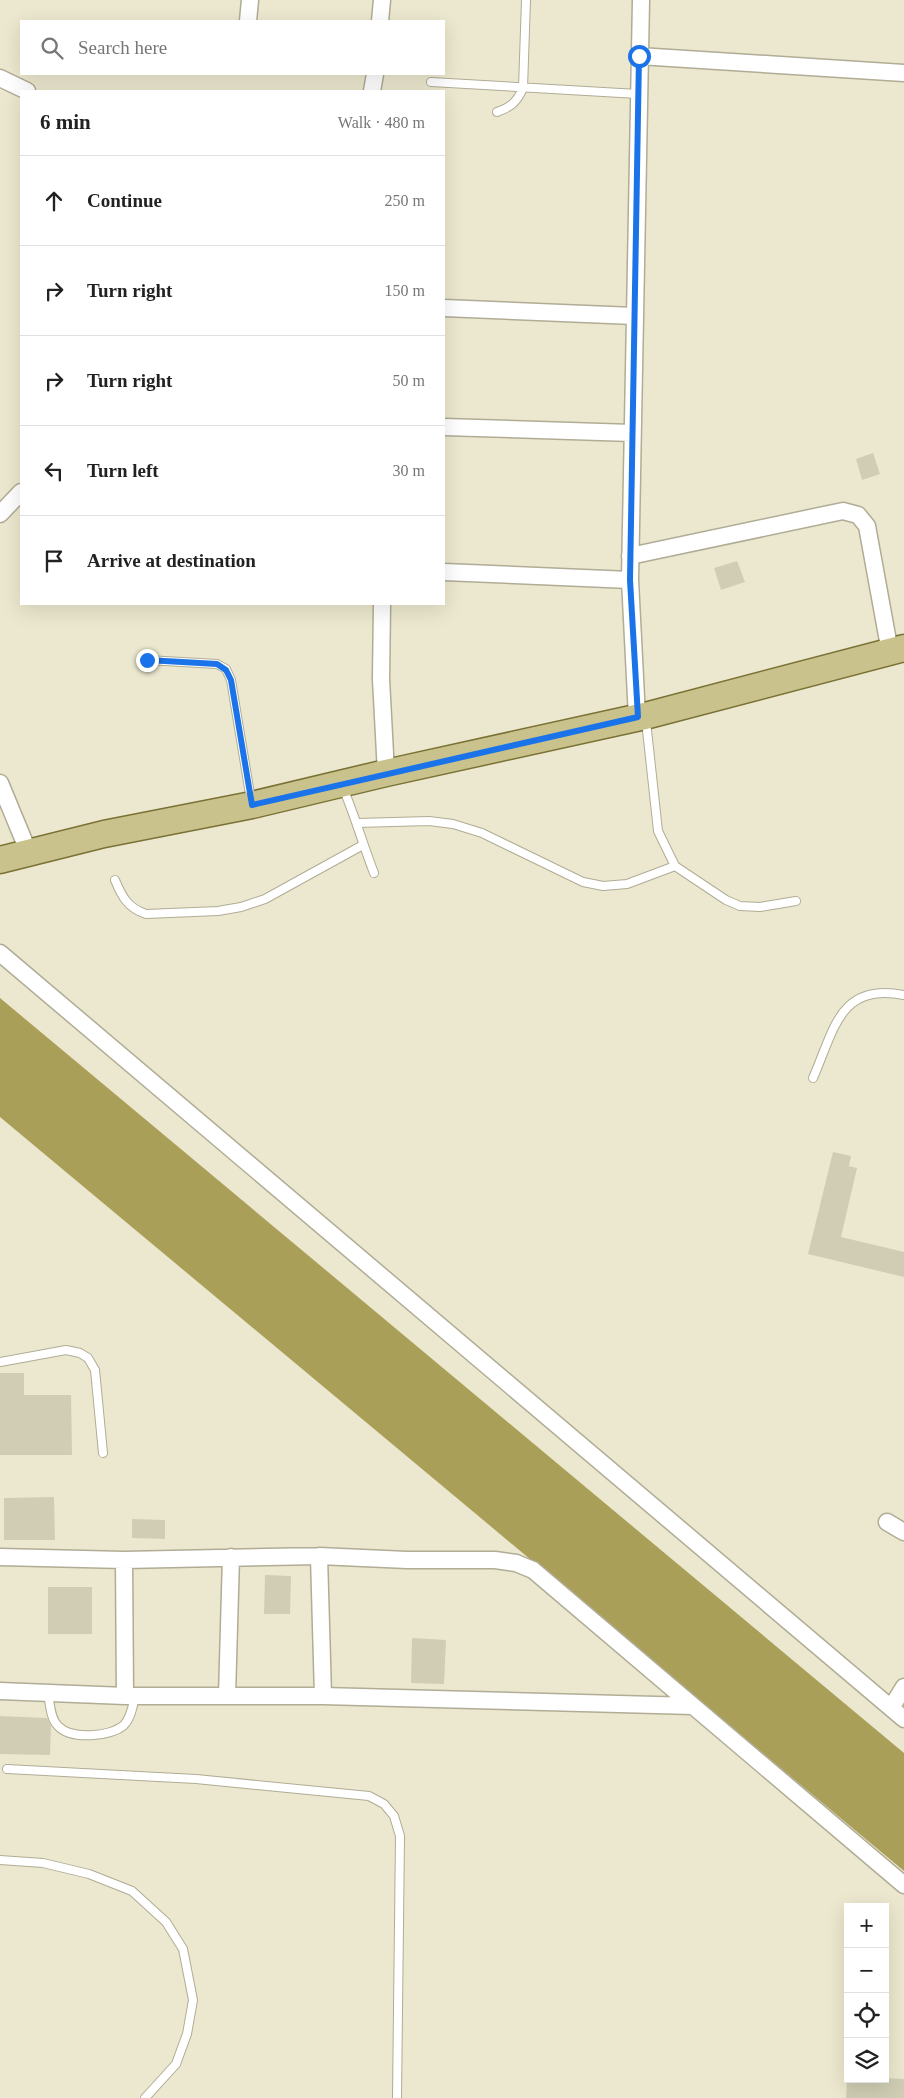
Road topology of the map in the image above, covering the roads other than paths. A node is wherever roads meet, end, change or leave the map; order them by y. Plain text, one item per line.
1 (250, 0) edge
2 (382, 0) edge
3 (526, 0) edge
4 (641, 0) edge
5 (248, 20) edge
6 (380, 20) edge
7 (639, 56) junction
8 (904, 73) edge
9 (375, 75) edge
10 (0, 78) edge
11 (432, 82) dead end
12 (523, 88) junction
13 (25, 90) edge
14 (372, 90) edge
15 (638, 94) junction
16 (497, 112) dead end
17 (445, 308) edge
18 (634, 316) junction
19 (445, 427) edge
20 (632, 434) junction
21 (20, 493) edge
22 (0, 514) edge
23 (630, 556) junction
24 (445, 572) edge
25 (630, 580) junction
26 (382, 605) edge
27 (897, 650) edge
28 (147, 660) dead end
29 (641, 717) junction
30 (386, 773) junction
31 (0, 783) edge
32 (341, 784) junction
33 (252, 805) junction
34 (357, 823) junction
35 (363, 845) junction
36 (29, 853) junction
37 (0, 860) edge
38 (675, 866) junction
39 (374, 873) dead end
40 (116, 880) dead end
41 (796, 901) dead end
42 (0, 953) edge
43 (904, 995) edge
44 (813, 1078) dead end
45 (0, 1362) edge
46 (103, 1453) dead end
47 (887, 1522) dead end
48 (904, 1532) edge
49 (319, 1556) junction
50 (0, 1557) edge
51 (231, 1557) junction
52 (124, 1560) junction
53 (904, 1687) edge
54 (0, 1691) edge
55 (48, 1693) junction
56 (130, 1696) junction
57 (227, 1696) junction
58 (323, 1696) junction
59 (693, 1706) junction
60 (891, 1708) junction
61 (904, 1719) edge
62 (7, 1769) dead end
63 (0, 1860) edge
64 (904, 1885) edge
65 (145, 2098) edge
66 (397, 2098) edge

1 - 5 street
2 - 6 street
3 - 12 lane
4 - 7 street
7 - 8 street
7 - 15 street
9 - 14 street
10 - 13 street
11 - 12 lane
12 - 15 lane
12 - 16 lane
15 - 18 street
17 - 18 street
18 - 20 street
19 - 20 street
20 - 23 street
21 - 22 street
23 - 25 street
23 - 27 street
24 - 25 street
25 - 29 street
26 - 30 street
27 - 29 main road
28 - 33 lane
29 - 30 main road
29 - 38 lane
30 - 32 main road
31 - 36 street
32 - 33 main road
32 - 34 lane
33 - 36 main road
34 - 35 lane
34 - 38 lane
35 - 39 lane
35 - 40 lane
36 - 37 main road
38 - 41 lane
42 - 60 street
43 - 44 lane
45 - 46 lane
47 - 48 street
49 - 51 street
49 - 58 street
49 - 59 street
50 - 52 street
51 - 52 street
51 - 57 street
52 - 56 street
53 - 60 street
54 - 55 street
55 - 56 street
55 - 56 lane
56 - 57 street
57 - 58 street
58 - 59 street
59 - 64 street
60 - 61 street
62 - 66 lane
63 - 65 lane

